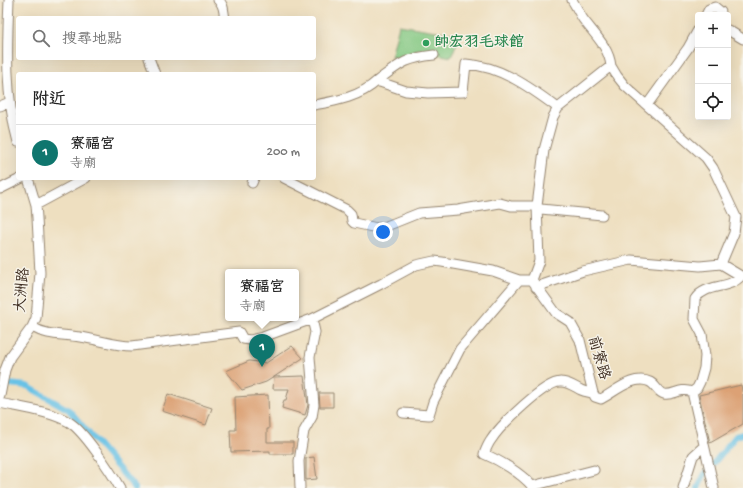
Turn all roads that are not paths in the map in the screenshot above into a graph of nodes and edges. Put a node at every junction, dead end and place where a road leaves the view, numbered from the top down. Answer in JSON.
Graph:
{"nodes":[{"id":1,"x":9,"y":0,"type":"edge"},
{"id":2,"x":218,"y":0,"type":"edge"},
{"id":3,"x":572,"y":0,"type":"edge"},
{"id":4,"x":708,"y":12,"type":"edge"},
{"id":5,"x":721,"y":12,"type":"edge"},
{"id":6,"x":224,"y":16,"type":"edge"},
{"id":7,"x":4,"y":32,"type":"edge"},
{"id":8,"x":731,"y":32,"type":"edge"},
{"id":9,"x":695,"y":35,"type":"edge"},
{"id":10,"x":743,"y":39,"type":"edge"},
{"id":11,"x":434,"y":55,"type":"dead end"},
{"id":12,"x":150,"y":60,"type":"edge"},
{"id":13,"x":611,"y":66,"type":"junction"},
{"id":14,"x":153,"y":72,"type":"edge"},
{"id":15,"x":377,"y":81,"type":"junction"},
{"id":16,"x":10,"y":102,"type":"junction"},
{"id":17,"x":316,"y":105,"type":"edge"},
{"id":18,"x":647,"y":105,"type":"junction"},
{"id":19,"x":0,"y":106,"type":"edge"},
{"id":20,"x":558,"y":108,"type":"junction"},
{"id":21,"x":16,"y":132,"type":"edge"},
{"id":22,"x":18,"y":180,"type":"edge"},
{"id":23,"x":29,"y":180,"type":"edge"},
{"id":24,"x":82,"y":180,"type":"edge"},
{"id":25,"x":288,"y":180,"type":"edge"},
{"id":26,"x":0,"y":189,"type":"edge"},
{"id":27,"x":36,"y":205,"type":"junction"},
{"id":28,"x":537,"y":206,"type":"junction"},
{"id":29,"x":602,"y":215,"type":"dead end"},
{"id":30,"x":721,"y":264,"type":"junction"},
{"id":31,"x":742,"y":277,"type":"edge"},
{"id":32,"x":519,"y":280,"type":"junction"},
{"id":33,"x":534,"y":284,"type":"junction"},
{"id":34,"x":312,"y":318,"type":"junction"},
{"id":35,"x":32,"y":327,"type":"junction"},
{"id":36,"x":692,"y":392,"type":"junction"},
{"id":37,"x":1,"y":393,"type":"edge"},
{"id":38,"x":593,"y":393,"type":"junction"},
{"id":39,"x":0,"y":403,"type":"edge"},
{"id":40,"x":403,"y":413,"type":"dead end"},
{"id":41,"x":705,"y":448,"type":"junction"},
{"id":42,"x":594,"y":470,"type":"dead end"},
{"id":43,"x":120,"y":488,"type":"edge"},
{"id":44,"x":300,"y":488,"type":"edge"},
{"id":45,"x":683,"y":488,"type":"edge"},
{"id":46,"x":714,"y":488,"type":"edge"}],
"edges":[{"from":1,"to":7,"type":"street"},
{"from":2,"to":6,"type":"street"},
{"from":3,"to":13,"type":"street"},
{"from":4,"to":5,"type":"street"},
{"from":7,"to":16,"type":"street"},
{"from":8,"to":10,"type":"street"},
{"from":9,"to":18,"type":"street"},
{"from":11,"to":15,"type":"street"},
{"from":12,"to":14,"type":"street"},
{"from":13,"to":18,"type":"street"},
{"from":13,"to":20,"type":"street"},
{"from":15,"to":17,"type":"street"},
{"from":15,"to":20,"type":"street"},
{"from":16,"to":19,"type":"street"},
{"from":16,"to":21,"type":"street"},
{"from":18,"to":30,"type":"street"},
{"from":20,"to":28,"type":"street"},
{"from":22,"to":26,"type":"street"},
{"from":23,"to":27,"type":"street","name":"大洲路"},
{"from":24,"to":27,"type":"street"},
{"from":25,"to":28,"type":"street"},
{"from":27,"to":35,"type":"street","name":"大洲路"},
{"from":28,"to":29,"type":"street"},
{"from":28,"to":33,"type":"street"},
{"from":30,"to":31,"type":"street"},
{"from":30,"to":33,"type":"street"},
{"from":31,"to":36,"type":"street"},
{"from":32,"to":33,"type":"street"},
{"from":32,"to":34,"type":"street"},
{"from":32,"to":40,"type":"street"},
{"from":33,"to":38,"type":"street","name":"前寮路"},
{"from":34,"to":35,"type":"street"},
{"from":34,"to":44,"type":"street"},
{"from":35,"to":37,"type":"street","name":"大洲路"},
{"from":36,"to":38,"type":"street","name":"前寮路"},
{"from":36,"to":41,"type":"street"},
{"from":38,"to":42,"type":"street"},
{"from":39,"to":43,"type":"street"},
{"from":41,"to":45,"type":"street"},
{"from":41,"to":46,"type":"street"}]}
